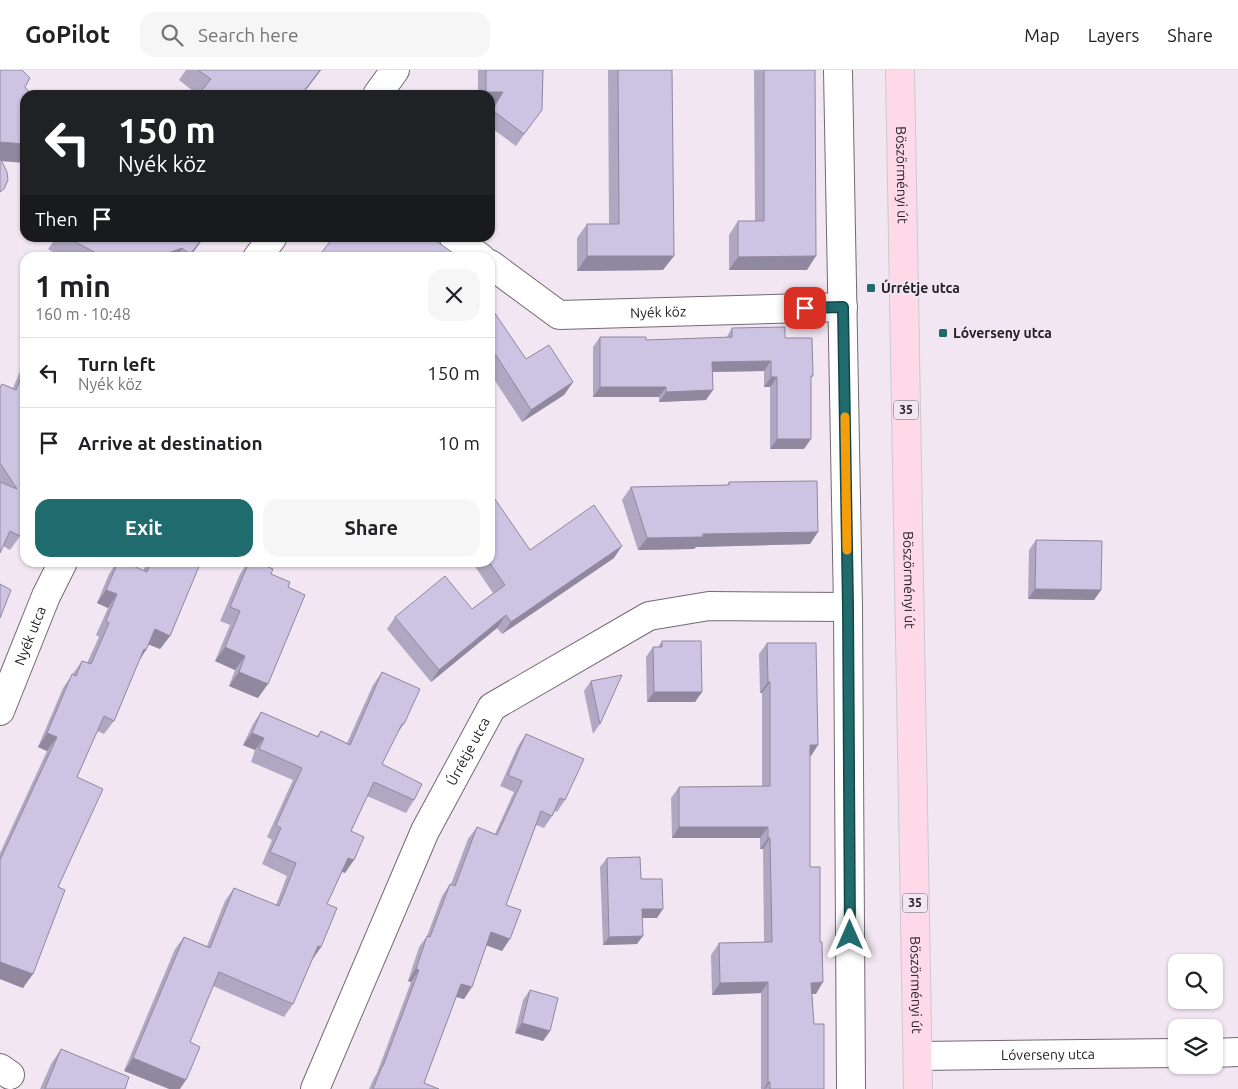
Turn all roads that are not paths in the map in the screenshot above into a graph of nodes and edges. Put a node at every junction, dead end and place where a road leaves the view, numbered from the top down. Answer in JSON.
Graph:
{"nodes":[{"id":1,"x":396,"y":70,"type":"edge"},
{"id":2,"x":838,"y":70,"type":"edge"},
{"id":3,"x":900,"y":70,"type":"edge"},
{"id":4,"x":381,"y":90,"type":"edge"},
{"id":5,"x":459,"y":242,"type":"edge"},
{"id":6,"x":473,"y":252,"type":"edge"},
{"id":7,"x":495,"y":268,"type":"edge"},
{"id":8,"x":843,"y":307,"type":"junction"},
{"id":9,"x":60,"y":567,"type":"edge"},
{"id":10,"x":848,"y":607,"type":"junction"},
{"id":11,"x":0,"y":711,"type":"edge"},
{"id":12,"x":1238,"y":1052,"type":"edge"},
{"id":13,"x":1168,"y":1053,"type":"edge"},
{"id":14,"x":1223,"y":1053,"type":"edge"},
{"id":15,"x":918,"y":1056,"type":"junction"},
{"id":16,"x":315,"y":1089,"type":"edge"},
{"id":17,"x":851,"y":1089,"type":"edge"},
{"id":18,"x":918,"y":1089,"type":"edge"}],
"edges":[{"from":1,"to":4,"type":"street"},
{"from":2,"to":8,"type":"street"},
{"from":3,"to":15,"type":"main road","name":"Böszörményi út","number":"35"},
{"from":5,"to":6,"type":"street"},
{"from":7,"to":8,"type":"street","name":"Nyék köz"},
{"from":8,"to":10,"type":"street"},
{"from":9,"to":11,"type":"street","name":"Nyék utca"},
{"from":10,"to":16,"type":"street","name":"Úrrétje utca"},
{"from":10,"to":17,"type":"street"},
{"from":12,"to":14,"type":"street"},
{"from":13,"to":15,"type":"street","name":"Lóverseny utca"},
{"from":15,"to":18,"type":"main road","name":"Böszörményi út","number":"35"}]}
